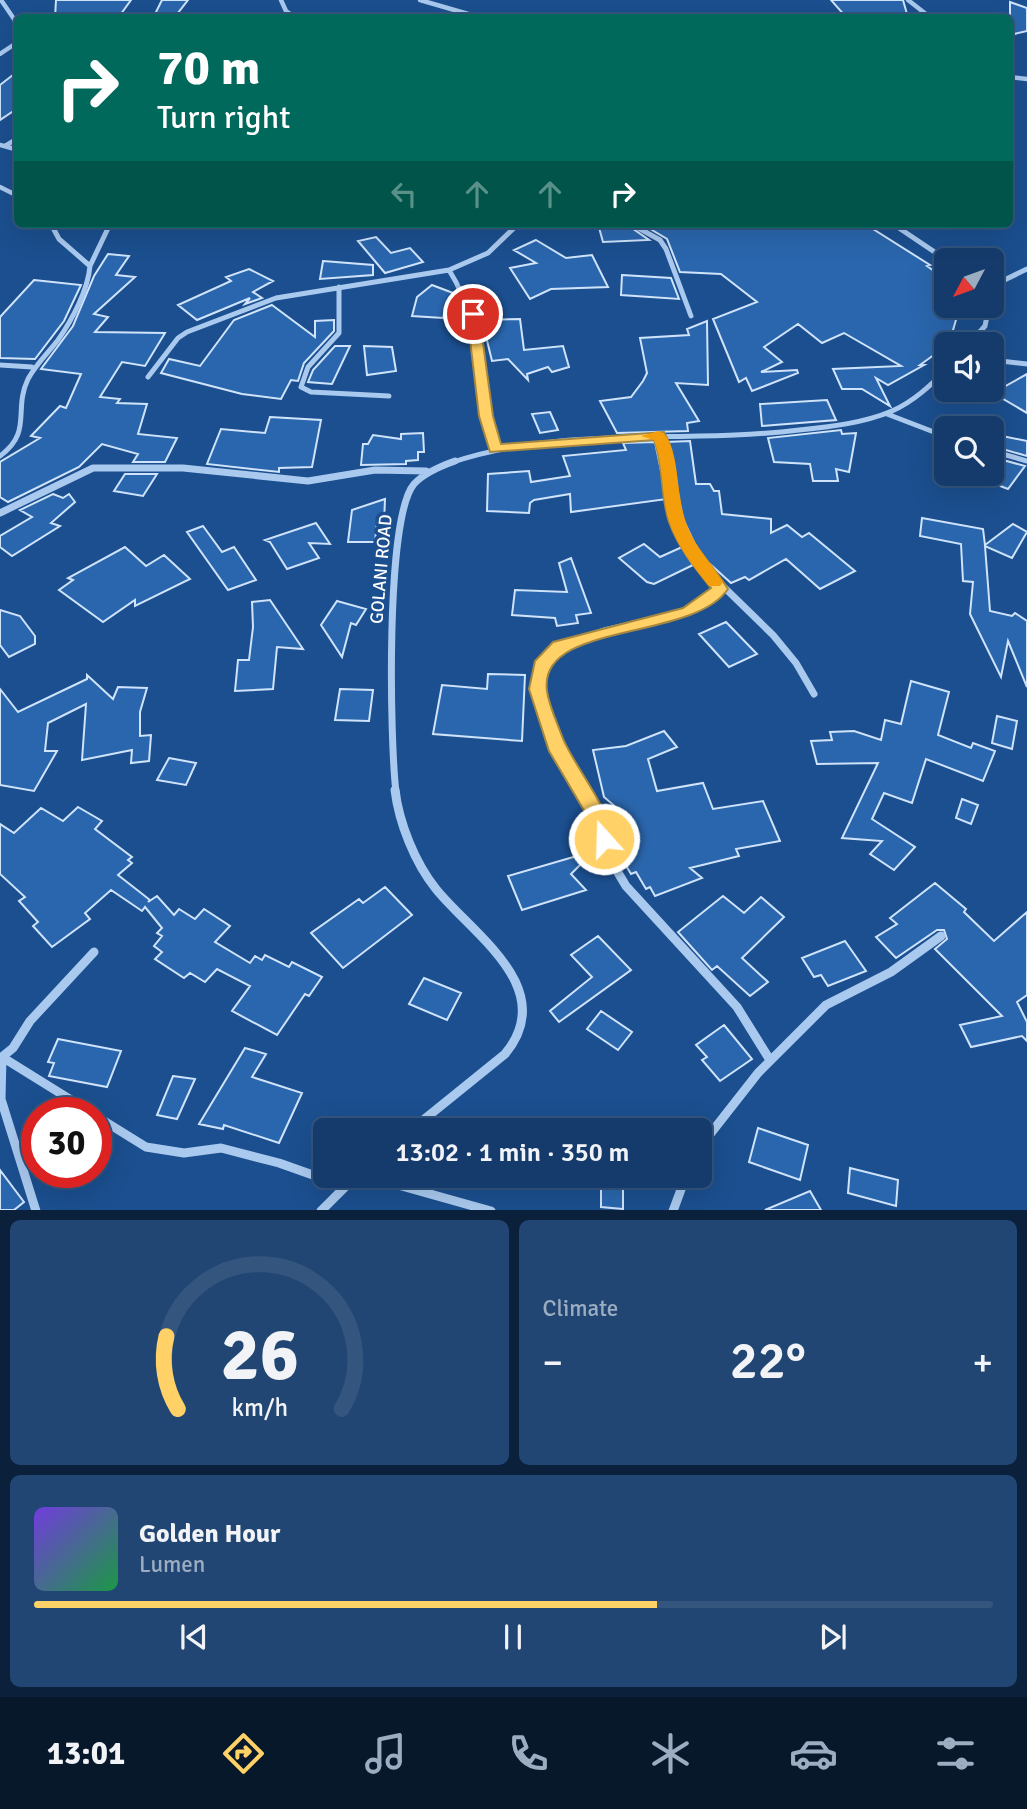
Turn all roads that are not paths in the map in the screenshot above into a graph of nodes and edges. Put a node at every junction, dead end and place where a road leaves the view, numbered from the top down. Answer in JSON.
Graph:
{"nodes":[{"id":1,"x":1,"y":0,"type":"edge"},
{"id":2,"x":420,"y":0,"type":"edge"},
{"id":3,"x":908,"y":0,"type":"edge"},
{"id":4,"x":468,"y":14,"type":"edge"},
{"id":5,"x":927,"y":14,"type":"edge"},
{"id":6,"x":14,"y":19,"type":"edge"},
{"id":7,"x":53,"y":228,"type":"edge"},
{"id":8,"x":108,"y":228,"type":"edge"},
{"id":9,"x":514,"y":228,"type":"edge"},
{"id":10,"x":638,"y":228,"type":"edge"},
{"id":11,"x":899,"y":228,"type":"edge"},
{"id":12,"x":934,"y":252,"type":"edge"},
{"id":13,"x":90,"y":266,"type":"junction"},
{"id":14,"x":1027,"y":269,"type":"edge"},
{"id":15,"x":449,"y":270,"type":"junction"},
{"id":16,"x":1004,"y":280,"type":"edge"},
{"id":17,"x":339,"y":287,"type":"junction"},
{"id":18,"x":691,"y":316,"type":"dead end"},
{"id":19,"x":1004,"y":361,"type":"edge"},
{"id":20,"x":1027,"y":364,"type":"edge"},
{"id":21,"x":0,"y":365,"type":"edge"},
{"id":22,"x":32,"y":368,"type":"junction"},
{"id":23,"x":148,"y":377,"type":"dead end"},
{"id":24,"x":934,"y":382,"type":"edge"},
{"id":25,"x":389,"y":396,"type":"dead end"},
{"id":26,"x":887,"y":414,"type":"junction"},
{"id":27,"x":934,"y":432,"type":"edge"},
{"id":28,"x":659,"y":435,"type":"junction"},
{"id":29,"x":495,"y":449,"type":"junction"},
{"id":30,"x":1004,"y":454,"type":"edge"},
{"id":31,"x":0,"y":456,"type":"edge"},
{"id":32,"x":1027,"y":461,"type":"edge"},
{"id":33,"x":426,"y":471,"type":"junction"},
{"id":34,"x":0,"y":513,"type":"edge"},
{"id":35,"x":720,"y":589,"type":"junction"},
{"id":36,"x":814,"y":694,"type":"dead end"},
{"id":37,"x":941,"y":936,"type":"dead end"},
{"id":38,"x":94,"y":952,"type":"dead end"},
{"id":39,"x":1,"y":1052,"type":"edge"},
{"id":40,"x":770,"y":1060,"type":"junction"},
{"id":41,"x":68,"y":1097,"type":"edge"},
{"id":42,"x":426,"y":1118,"type":"edge"},
{"id":43,"x":112,"y":1125,"type":"edge"},
{"id":44,"x":712,"y":1132,"type":"edge"},
{"id":45,"x":313,"y":1175,"type":"edge"},
{"id":46,"x":342,"y":1188,"type":"edge"},
{"id":47,"x":410,"y":1188,"type":"edge"},
{"id":48,"x":681,"y":1188,"type":"edge"},
{"id":49,"x":36,"y":1210,"type":"edge"},
{"id":50,"x":321,"y":1210,"type":"edge"},
{"id":51,"x":491,"y":1210,"type":"edge"},
{"id":52,"x":673,"y":1210,"type":"edge"}],
"edges":[{"from":1,"to":6,"type":"street"},
{"from":2,"to":4,"type":"street"},
{"from":3,"to":5,"type":"street"},
{"from":7,"to":13,"type":"street"},
{"from":8,"to":13,"type":"street"},
{"from":9,"to":15,"type":"street"},
{"from":10,"to":18,"type":"street"},
{"from":11,"to":12,"type":"street"},
{"from":13,"to":22,"type":"street"},
{"from":14,"to":16,"type":"street"},
{"from":15,"to":17,"type":"street"},
{"from":15,"to":29,"type":"street"},
{"from":17,"to":23,"type":"street"},
{"from":17,"to":25,"type":"street"},
{"from":19,"to":20,"type":"street"},
{"from":21,"to":22,"type":"street"},
{"from":22,"to":31,"type":"street"},
{"from":24,"to":26,"type":"street"},
{"from":26,"to":27,"type":"street"},
{"from":26,"to":28,"type":"street"},
{"from":28,"to":29,"type":"street"},
{"from":28,"to":35,"type":"street"},
{"from":29,"to":33,"type":"street"},
{"from":30,"to":32,"type":"street"},
{"from":33,"to":34,"type":"street"},
{"from":33,"to":42,"type":"street","name":"GOLANI ROAD"},
{"from":35,"to":36,"type":"street"},
{"from":35,"to":40,"type":"street"},
{"from":37,"to":40,"type":"street"},
{"from":38,"to":39,"type":"street"},
{"from":39,"to":41,"type":"street"},
{"from":39,"to":49,"type":"street"},
{"from":40,"to":44,"type":"street"},
{"from":43,"to":45,"type":"street"},
{"from":46,"to":50,"type":"street"},
{"from":47,"to":51,"type":"street"},
{"from":48,"to":52,"type":"street"}]}
